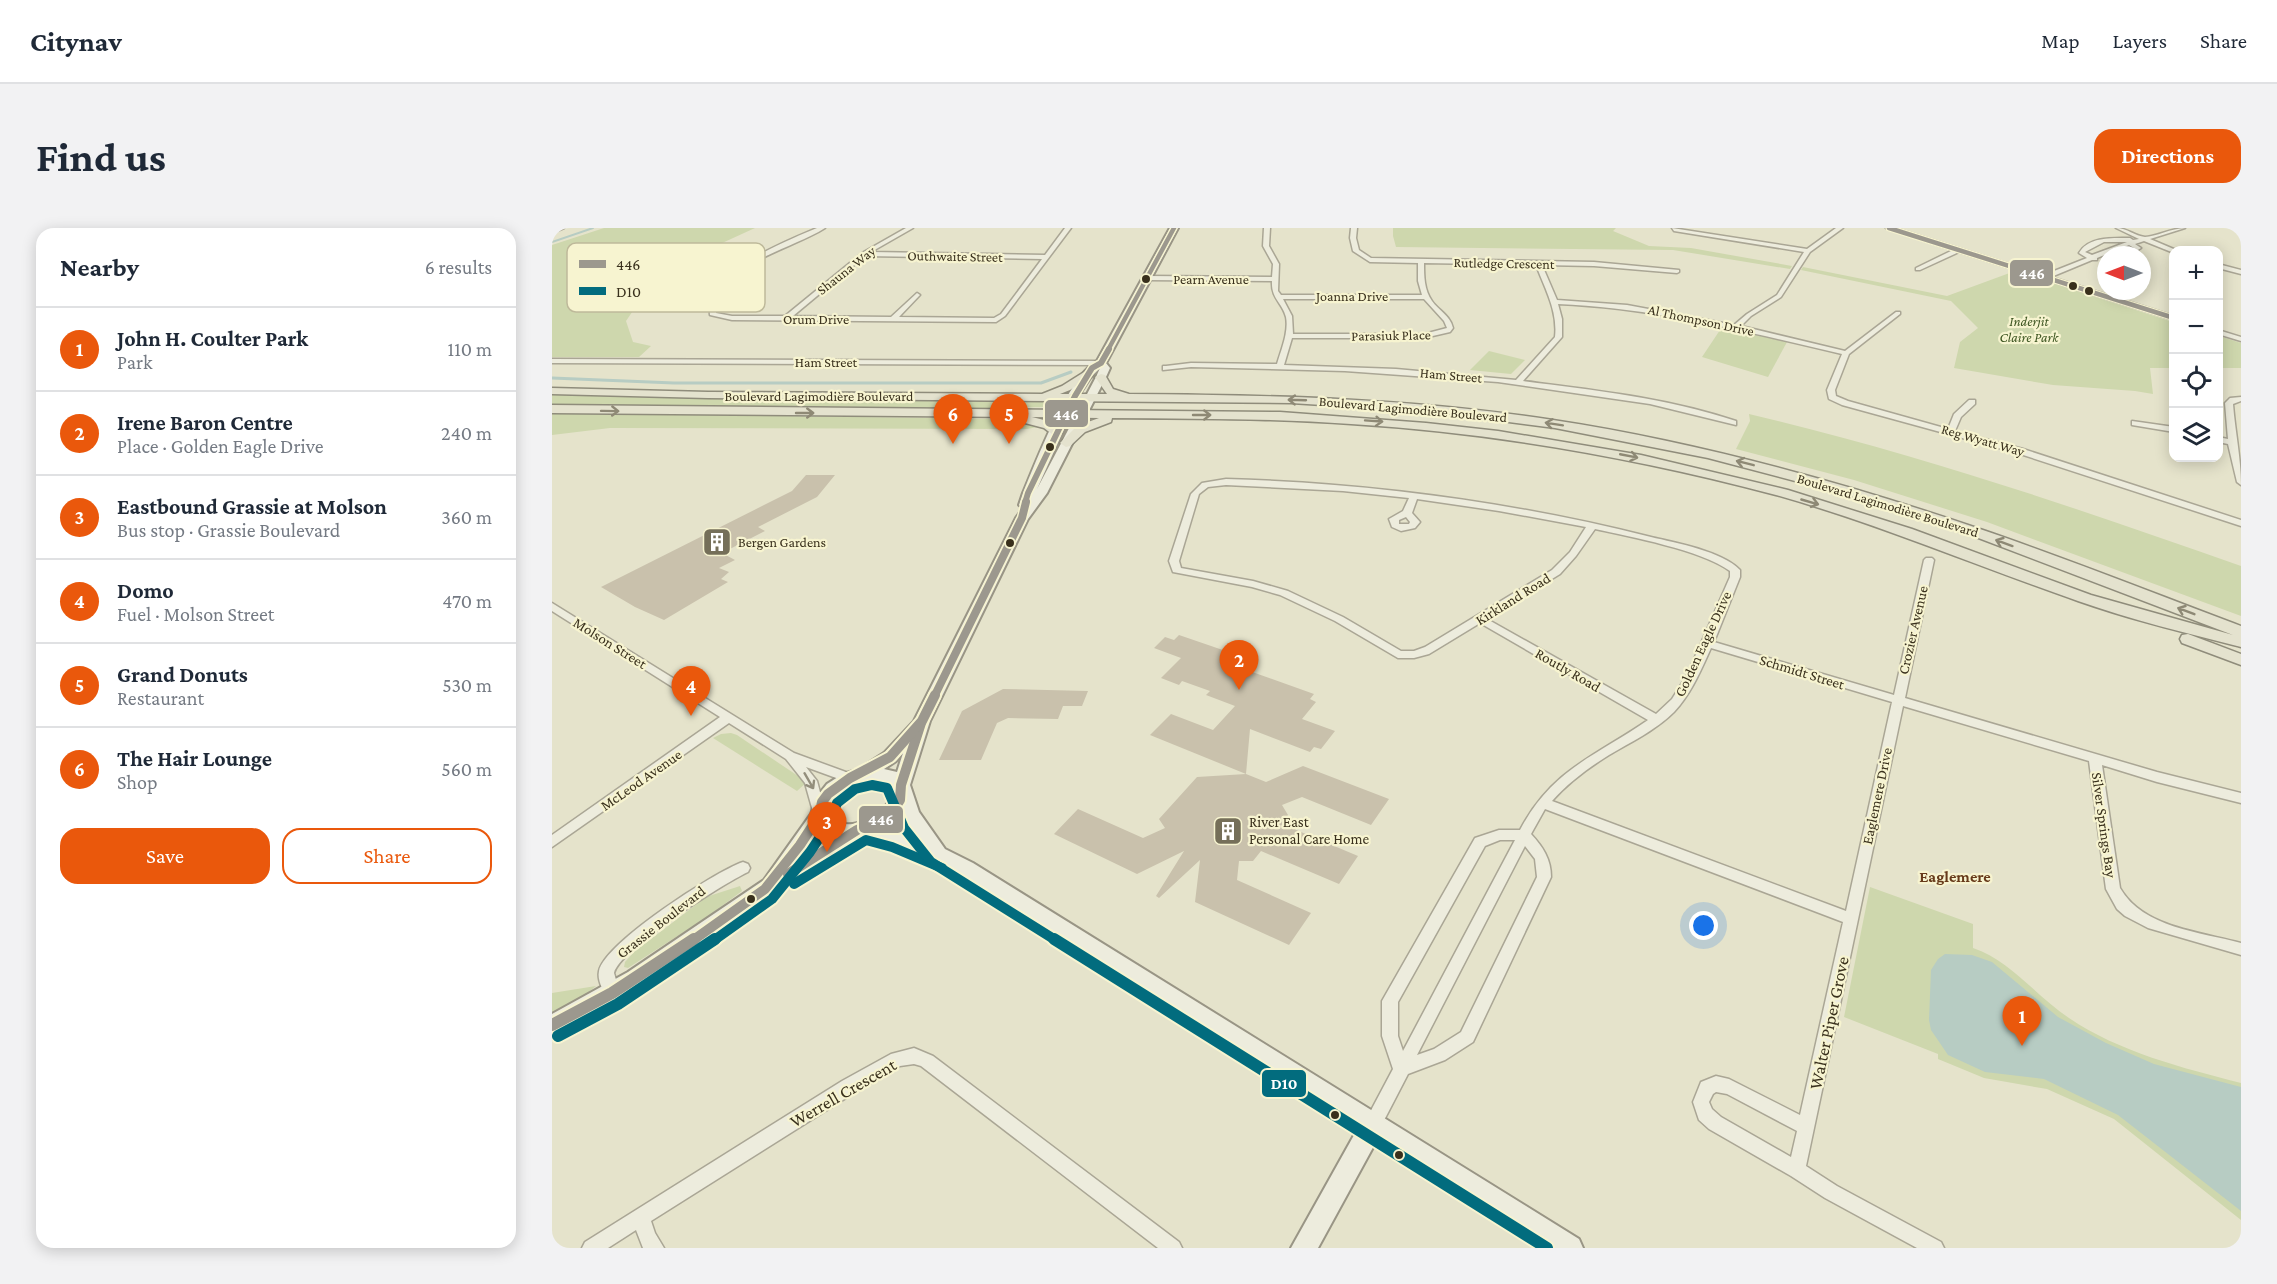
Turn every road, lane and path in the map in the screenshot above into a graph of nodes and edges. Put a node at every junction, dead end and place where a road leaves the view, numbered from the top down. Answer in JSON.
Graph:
{"nodes":[{"id":1,"x":561,"y":228,"type":"edge"},
{"id":2,"x":822,"y":228,"type":"edge"},
{"id":3,"x":910,"y":228,"type":"edge"},
{"id":4,"x":1068,"y":228,"type":"edge"},
{"id":5,"x":1174,"y":228,"type":"edge"},
{"id":6,"x":1267,"y":228,"type":"edge"},
{"id":7,"x":1354,"y":228,"type":"edge"},
{"id":8,"x":1840,"y":228,"type":"edge"},
{"id":9,"x":1888,"y":228,"type":"edge"},
{"id":10,"x":2119,"y":228,"type":"edge"},
{"id":11,"x":2182,"y":228,"type":"edge"},
{"id":12,"x":1674,"y":229,"type":"edge"},
{"id":13,"x":552,"y":231,"type":"edge"},
{"id":14,"x":2144,"y":238,"type":"junction"},
{"id":15,"x":2132,"y":242,"type":"junction"},
{"id":16,"x":2136,"y":246,"type":"edge"},
{"id":17,"x":2169,"y":249,"type":"edge"},
{"id":18,"x":1958,"y":250,"type":"junction"},
{"id":19,"x":1808,"y":251,"type":"junction"},
{"id":20,"x":864,"y":254,"type":"junction"},
{"id":21,"x":765,"y":255,"type":"edge"},
{"id":22,"x":1046,"y":257,"type":"junction"},
{"id":23,"x":2091,"y":258,"type":"junction"},
{"id":24,"x":2097,"y":259,"type":"edge"},
{"id":25,"x":1420,"y":262,"type":"junction"},
{"id":26,"x":1539,"y":264,"type":"junction"},
{"id":27,"x":2223,"y":267,"type":"edge"},
{"id":28,"x":1918,"y":269,"type":"dead end"},
{"id":29,"x":1677,"y":271,"type":"dead end"},
{"id":30,"x":2241,"y":272,"type":"edge"},
{"id":31,"x":2045,"y":277,"type":"junction"},
{"id":32,"x":1147,"y":278,"type":"junction"},
{"id":33,"x":1274,"y":279,"type":"junction"},
{"id":34,"x":916,"y":295,"type":"dead end"},
{"id":35,"x":1280,"y":297,"type":"junction"},
{"id":36,"x":1425,"y":297,"type":"junction"},
{"id":37,"x":1553,"y":303,"type":"junction"},
{"id":38,"x":712,"y":312,"type":"edge"},
{"id":39,"x":1898,"y":313,"type":"dead end"},
{"id":40,"x":2169,"y":316,"type":"edge"},
{"id":41,"x":786,"y":319,"type":"junction"},
{"id":42,"x":892,"y":320,"type":"junction"},
{"id":43,"x":1735,"y":328,"type":"junction"},
{"id":44,"x":2223,"y":334,"type":"edge"},
{"id":45,"x":1289,"y":336,"type":"junction"},
{"id":46,"x":2241,"y":339,"type":"edge"},
{"id":47,"x":1846,"y":352,"type":"junction"},
{"id":48,"x":552,"y":361,"type":"edge"},
{"id":49,"x":1101,"y":363,"type":"junction"},
{"id":50,"x":1280,"y":366,"type":"junction"},
{"id":51,"x":1166,"y":368,"type":"dead end"},
{"id":52,"x":1095,"y":375,"type":"junction"},
{"id":53,"x":1518,"y":382,"type":"junction"},
{"id":54,"x":552,"y":391,"type":"edge"},
{"id":55,"x":1022,"y":397,"type":"junction"},
{"id":56,"x":1074,"y":398,"type":"junction"},
{"id":57,"x":1090,"y":398,"type":"junction"},
{"id":58,"x":1156,"y":398,"type":"junction"},
{"id":59,"x":2241,"y":399,"type":"edge"},
{"id":60,"x":1972,"y":402,"type":"dead end"},
{"id":61,"x":552,"y":409,"type":"edge"},
{"id":62,"x":986,"y":414,"type":"junction"},
{"id":63,"x":1066,"y":415,"type":"junction"},
{"id":64,"x":1081,"y":415,"type":"junction"},
{"id":65,"x":1144,"y":415,"type":"junction"},
{"id":66,"x":1733,"y":423,"type":"dead end"},
{"id":67,"x":2135,"y":423,"type":"dead end"},
{"id":68,"x":2169,"y":429,"type":"edge"},
{"id":69,"x":1952,"y":431,"type":"junction"},
{"id":70,"x":1056,"y":433,"type":"junction"},
{"id":71,"x":2223,"y":440,"type":"edge"},
{"id":72,"x":2232,"y":442,"type":"junction"},
{"id":73,"x":1066,"y":443,"type":"junction"},
{"id":74,"x":2241,"y":482,"type":"edge"},
{"id":75,"x":1414,"y":495,"type":"junction"},
{"id":76,"x":1407,"y":513,"type":"dead end"},
{"id":77,"x":1022,"y":518,"type":"junction"},
{"id":78,"x":2241,"y":523,"type":"edge"},
{"id":79,"x":1592,"y":526,"type":"junction"},
{"id":80,"x":1929,"y":560,"type":"dead end"},
{"id":81,"x":2066,"y":591,"type":"junction"},
{"id":82,"x":552,"y":606,"type":"edge"},
{"id":83,"x":1480,"y":619,"type":"junction"},
{"id":84,"x":2241,"y":632,"type":"edge"},
{"id":85,"x":2241,"y":642,"type":"edge"},
{"id":86,"x":1706,"y":643,"type":"junction"},
{"id":87,"x":1419,"y":654,"type":"joint"},
{"id":88,"x":2241,"y":660,"type":"edge"},
{"id":89,"x":1897,"y":700,"type":"junction"},
{"id":90,"x":729,"y":717,"type":"junction"},
{"id":91,"x":922,"y":720,"type":"junction"},
{"id":92,"x":1657,"y":720,"type":"junction"},
{"id":93,"x":790,"y":756,"type":"junction"},
{"id":94,"x":2095,"y":758,"type":"junction"},
{"id":95,"x":855,"y":776,"type":"junction"},
{"id":96,"x":901,"y":788,"type":"junction"},
{"id":97,"x":2241,"y":798,"type":"edge"},
{"id":98,"x":1543,"y":803,"type":"junction"},
{"id":99,"x":819,"y":813,"type":"junction"},
{"id":100,"x":862,"y":829,"type":"junction"},
{"id":101,"x":1523,"y":835,"type":"junction"},
{"id":102,"x":552,"y":842,"type":"edge"},
{"id":103,"x":938,"y":852,"type":"junction"},
{"id":104,"x":743,"y":868,"type":"dead end"},
{"id":105,"x":765,"y":889,"type":"junction"},
{"id":106,"x":1851,"y":919,"type":"junction"},
{"id":107,"x":2241,"y":949,"type":"edge"},
{"id":108,"x":612,"y":993,"type":"junction"},
{"id":109,"x":552,"y":1025,"type":"edge"},
{"id":110,"x":1401,"y":1069,"type":"junction"},
{"id":111,"x":1373,"y":1124,"type":"junction"},
{"id":112,"x":1806,"y":1127,"type":"junction"},
{"id":113,"x":1797,"y":1170,"type":"junction"},
{"id":114,"x":641,"y":1218,"type":"junction"},
{"id":115,"x":591,"y":1248,"type":"edge"},
{"id":116,"x":655,"y":1248,"type":"edge"},
{"id":117,"x":1173,"y":1248,"type":"edge"},
{"id":118,"x":1304,"y":1248,"type":"edge"},
{"id":119,"x":1570,"y":1248,"type":"edge"},
{"id":120,"x":1935,"y":1248,"type":"edge"}],
"edges":[{"from":1,"to":13,"type":"street"},
{"from":2,"to":21,"type":"street","name":"Orum Drive"},
{"from":3,"to":20,"type":"street","name":"Shauna Way"},
{"from":4,"to":22,"type":"street"},
{"from":5,"to":32,"type":"street"},
{"from":6,"to":33,"type":"street"},
{"from":7,"to":25,"type":"street","name":"Rutledge Crescent"},
{"from":8,"to":19,"type":"street"},
{"from":9,"to":18,"type":"street"},
{"from":10,"to":14,"type":"street"},
{"from":11,"to":14,"type":"street"},
{"from":12,"to":19,"type":"street"},
{"from":14,"to":15,"type":"street"},
{"from":14,"to":17,"type":"street"},
{"from":15,"to":16,"type":"street"},
{"from":15,"to":23,"type":"street"},
{"from":15,"to":23,"type":"street"},
{"from":18,"to":28,"type":"street"},
{"from":18,"to":31,"type":"street"},
{"from":19,"to":43,"type":"street"},
{"from":20,"to":22,"type":"street","name":"Outhwaite Street"},
{"from":20,"to":41,"type":"street","name":"Shauna Way"},
{"from":22,"to":42,"type":"street","name":"Orum Drive"},
{"from":23,"to":24,"type":"street"},
{"from":23,"to":31,"type":"street"},
{"from":25,"to":26,"type":"street","name":"Rutledge Crescent"},
{"from":25,"to":36,"type":"street"},
{"from":26,"to":29,"type":"street","name":"Rutledge Crescent"},
{"from":26,"to":37,"type":"street"},
{"from":27,"to":30,"type":"street"},
{"from":31,"to":40,"type":"street"},
{"from":32,"to":33,"type":"street","name":"Pearn Avenue"},
{"from":32,"to":49,"type":"street"},
{"from":33,"to":35,"type":"street"},
{"from":34,"to":42,"type":"street"},
{"from":35,"to":36,"type":"street","name":"Joanna Drive"},
{"from":35,"to":45,"type":"street"},
{"from":36,"to":45,"type":"street","name":"Parasiuk Place"},
{"from":37,"to":43,"type":"street","name":"Al Thompson Drive"},
{"from":37,"to":53,"type":"street"},
{"from":38,"to":41,"type":"street","name":"Orum Drive"},
{"from":39,"to":47,"type":"street"},
{"from":41,"to":42,"type":"street","name":"Orum Drive"},
{"from":43,"to":47,"type":"street","name":"Al Thompson Drive"},
{"from":44,"to":46,"type":"street"},
{"from":45,"to":50,"type":"street"},
{"from":47,"to":69,"type":"street","name":"Reg Wyatt Way"},
{"from":48,"to":49,"type":"street","name":"Ham Street"},
{"from":49,"to":52,"type":"street"},
{"from":50,"to":51,"type":"street","name":"Ham Street"},
{"from":50,"to":53,"type":"street","name":"Ham Street"},
{"from":52,"to":55,"type":"main road"},
{"from":52,"to":56,"type":"street"},
{"from":52,"to":57,"type":"street"},
{"from":52,"to":58,"type":"main road"},
{"from":53,"to":66,"type":"street","name":"Ham Street"},
{"from":54,"to":55,"type":"main road","name":"Boulevard Lagimodière Boulevard"},
{"from":55,"to":56,"type":"main road","name":"Boulevard Lagimodière Boulevard"},
{"from":56,"to":57,"type":"main road","name":"Boulevard Lagimodière Boulevard"},
{"from":56,"to":63,"type":"street"},
{"from":57,"to":58,"type":"main road","name":"Boulevard Lagimodière Boulevard"},
{"from":57,"to":64,"type":"street"},
{"from":84,"to":58,"type":"main road","name":"Boulevard Lagimodière Boulevard","one_way":true},
{"from":59,"to":72,"type":"street"},
{"from":60,"to":69,"type":"street"},
{"from":61,"to":62,"type":"main road","name":"Boulevard Lagimodière Boulevard","one_way":true},
{"from":62,"to":63,"type":"main road","name":"Boulevard Lagimodière Boulevard"},
{"from":62,"to":70,"type":"main road"},
{"from":63,"to":64,"type":"main road","name":"Boulevard Lagimodière Boulevard"},
{"from":63,"to":70,"type":"street"},
{"from":64,"to":65,"type":"main road","name":"Boulevard Lagimodière Boulevard"},
{"from":64,"to":73,"type":"street"},
{"from":65,"to":73,"type":"main road"},
{"from":65,"to":81,"type":"main road","name":"Boulevard Lagimodière Boulevard","one_way":true},
{"from":67,"to":68,"type":"street"},
{"from":69,"to":78,"type":"street","name":"Reg Wyatt Way"},
{"from":70,"to":77,"type":"street"},
{"from":71,"to":72,"type":"street"},
{"from":72,"to":74,"type":"street"},
{"from":73,"to":77,"type":"street"},
{"from":75,"to":76,"type":"street"},
{"from":75,"to":79,"type":"street","name":"Golden Eagle Drive"},
{"from":75,"to":87,"type":"street","name":"Golden Eagle Drive"},
{"from":77,"to":91,"type":"street"},
{"from":79,"to":83,"type":"street","name":"Kirkland Road"},
{"from":79,"to":86,"type":"street","name":"Golden Eagle Drive"},
{"from":80,"to":89,"type":"street","name":"Crozier Avenue"},
{"from":81,"to":85,"type":"main road","name":"Boulevard Lagimodière Boulevard"},
{"from":81,"to":88,"type":"main road"},
{"from":82,"to":90,"type":"street","name":"Molson Street"},
{"from":83,"to":87,"type":"street","name":"Kirkland Road"},
{"from":83,"to":92,"type":"street","name":"Routly Road"},
{"from":86,"to":89,"type":"street","name":"Schmidt Street"},
{"from":86,"to":92,"type":"street","name":"Golden Eagle Drive"},
{"from":89,"to":94,"type":"street"},
{"from":89,"to":106,"type":"street","name":"Eaglemere Drive"},
{"from":90,"to":93,"type":"street","name":"Molson Street"},
{"from":90,"to":102,"type":"street","name":"McLeod Avenue"},
{"from":91,"to":95,"type":"street"},
{"from":91,"to":96,"type":"street"},
{"from":92,"to":98,"type":"street","name":"Golden Eagle Drive"},
{"from":93,"to":95,"type":"street","name":"Molson Street"},
{"from":93,"to":99,"type":"street","name":"Molson Street","one_way":true},
{"from":94,"to":97,"type":"street"},
{"from":94,"to":107,"type":"street","name":"Silver Springs Bay"},
{"from":95,"to":96,"type":"street"},
{"from":95,"to":99,"type":"street"},
{"from":96,"to":100,"type":"street"},
{"from":96,"to":103,"type":"street"},
{"from":98,"to":101,"type":"street","name":"Golden Eagle Drive"},
{"from":98,"to":106,"type":"street"},
{"from":99,"to":100,"type":"street"},
{"from":99,"to":105,"type":"street","name":"Grassie Boulevard"},
{"from":100,"to":103,"type":"street"},
{"from":100,"to":105,"type":"street","name":"Grassie Boulevard"},
{"from":101,"to":110,"type":"street","name":"Golden Eagle Drive"},
{"from":101,"to":110,"type":"street"},
{"from":101,"to":110,"type":"street"},
{"from":103,"to":111,"type":"street"},
{"from":104,"to":108,"type":"street","name":"Grassie Boulevard"},
{"from":105,"to":108,"type":"street","name":"Grassie Boulevard"},
{"from":106,"to":112,"type":"street","name":"Walter Piper Grove"},
{"from":108,"to":109,"type":"street","name":"Grassie Boulevard"},
{"from":110,"to":111,"type":"street","name":"Golden Eagle Drive"},
{"from":111,"to":118,"type":"street"},
{"from":111,"to":119,"type":"street"},
{"from":112,"to":113,"type":"street","name":"Walter Piper Grove"},
{"from":112,"to":113,"type":"street"},
{"from":113,"to":120,"type":"street"},
{"from":114,"to":115,"type":"street","name":"Werrell Crescent"},
{"from":114,"to":116,"type":"street"},
{"from":114,"to":117,"type":"street","name":"Werrell Crescent"}]}
